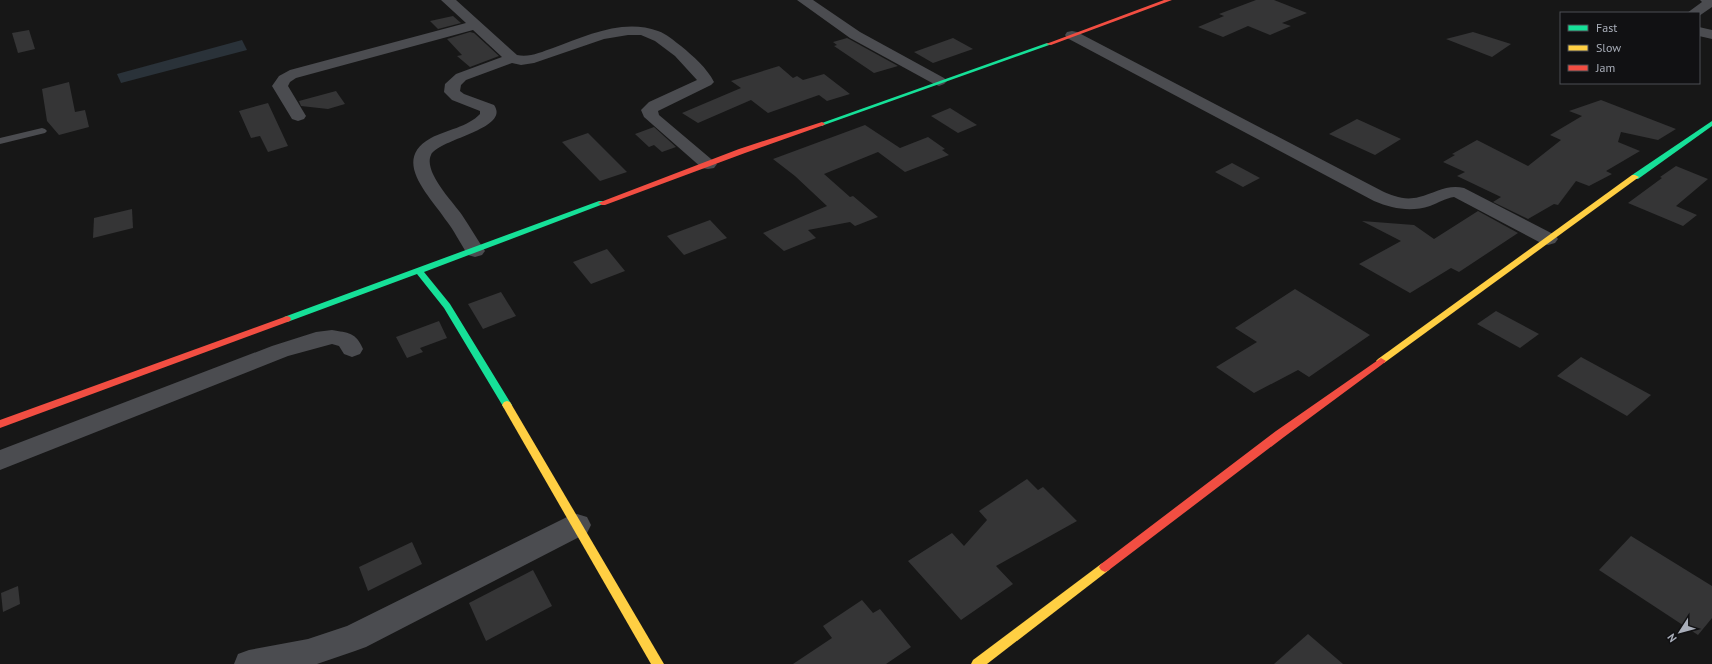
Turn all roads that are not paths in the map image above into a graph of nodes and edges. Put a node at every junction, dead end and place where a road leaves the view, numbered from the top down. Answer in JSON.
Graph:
{"nodes":[{"id":1,"x":448,"y":0,"type":"edge"},
{"id":2,"x":804,"y":0,"type":"edge"},
{"id":3,"x":1169,"y":0,"type":"edge"},
{"id":4,"x":1707,"y":0,"type":"edge"},
{"id":5,"x":1696,"y":12,"type":"edge"},
{"id":6,"x":476,"y":25,"type":"junction"},
{"id":7,"x":1700,"y":31,"type":"edge"},
{"id":8,"x":1072,"y":35,"type":"junction"},
{"id":9,"x":1712,"y":35,"type":"edge"},
{"id":10,"x":512,"y":58,"type":"junction"},
{"id":11,"x":939,"y":81,"type":"junction"},
{"id":12,"x":298,"y":116,"type":"dead end"},
{"id":13,"x":1712,"y":123,"type":"edge"},
{"id":14,"x":42,"y":131,"type":"dead end"},
{"id":15,"x":0,"y":141,"type":"edge"},
{"id":16,"x":708,"y":164,"type":"junction"},
{"id":17,"x":1548,"y":239,"type":"junction"},
{"id":18,"x":475,"y":251,"type":"junction"},
{"id":19,"x":418,"y":271,"type":"junction"},
{"id":20,"x":352,"y":349,"type":"dead end"},
{"id":21,"x":0,"y":424,"type":"edge"},
{"id":22,"x":0,"y":460,"type":"edge"},
{"id":23,"x":576,"y":524,"type":"junction"},
{"id":24,"x":249,"y":664,"type":"edge"},
{"id":25,"x":658,"y":664,"type":"edge"},
{"id":26,"x":977,"y":664,"type":"edge"}],
"edges":[{"from":1,"to":6,"type":"street"},
{"from":2,"to":11,"type":"street"},
{"from":3,"to":8,"type":"street"},
{"from":4,"to":5,"type":"street"},
{"from":6,"to":10,"type":"street"},
{"from":6,"to":12,"type":"street"},
{"from":7,"to":9,"type":"street"},
{"from":8,"to":11,"type":"street"},
{"from":8,"to":17,"type":"street"},
{"from":10,"to":16,"type":"street"},
{"from":10,"to":18,"type":"street"},
{"from":11,"to":16,"type":"street"},
{"from":13,"to":17,"type":"street"},
{"from":14,"to":15,"type":"lane"},
{"from":16,"to":18,"type":"street"},
{"from":17,"to":26,"type":"street"},
{"from":18,"to":19,"type":"street"},
{"from":19,"to":21,"type":"street"},
{"from":19,"to":23,"type":"street"},
{"from":20,"to":22,"type":"street"},
{"from":23,"to":24,"type":"street"},
{"from":23,"to":25,"type":"street"}]}
